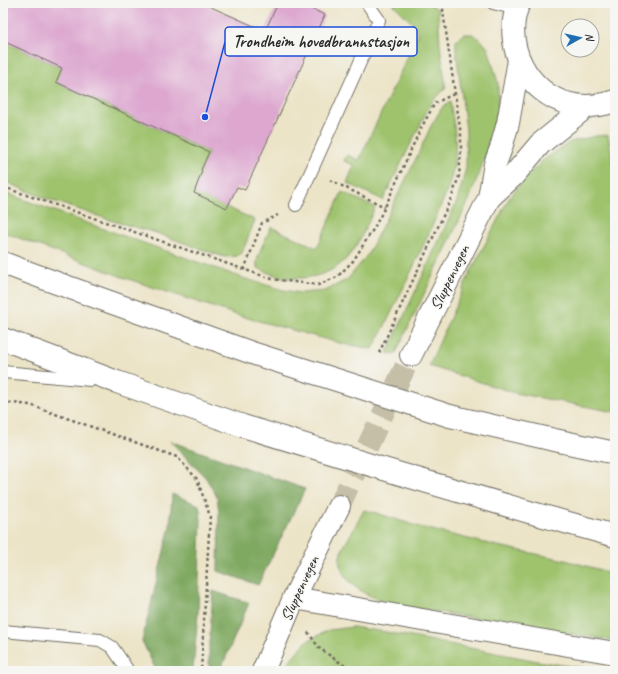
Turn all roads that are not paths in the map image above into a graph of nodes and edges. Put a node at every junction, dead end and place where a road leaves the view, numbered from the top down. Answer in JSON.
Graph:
{"nodes":[{"id":1,"x":368,"y":3,"type":"edge"},
{"id":2,"x":493,"y":3,"type":"edge"},
{"id":3,"x":518,"y":6,"type":"edge"},
{"id":4,"x":519,"y":60,"type":"junction"},
{"id":5,"x":615,"y":101,"type":"edge"},
{"id":6,"x":586,"y":107,"type":"junction"},
{"id":7,"x":489,"y":198,"type":"junction"},
{"id":8,"x":296,"y":205,"type":"road end"},
{"id":9,"x":3,"y":263,"type":"edge"},
{"id":10,"x":3,"y":339,"type":"edge"},
{"id":11,"x":411,"y":355,"type":"tunnel mouth"},
{"id":12,"x":3,"y":372,"type":"edge"},
{"id":13,"x":117,"y":382,"type":"junction"},
{"id":14,"x":615,"y":453,"type":"edge"},
{"id":15,"x":338,"y":506,"type":"tunnel mouth"},
{"id":16,"x":615,"y":536,"type":"edge"},
{"id":17,"x":294,"y":598,"type":"junction"},
{"id":18,"x":3,"y":631,"type":"edge"},
{"id":19,"x":615,"y":653,"type":"edge"},
{"id":20,"x":128,"y":671,"type":"edge"},
{"id":21,"x":263,"y":671,"type":"edge"}],
"edges":[{"from":1,"to":8,"type":"lane"},
{"from":2,"to":3,"type":"lane"},
{"from":3,"to":4,"type":"main road"},
{"from":4,"to":6,"type":"main road"},
{"from":4,"to":7,"type":"main road","name":"Sluppenvegen"},
{"from":5,"to":6,"type":"main road"},
{"from":6,"to":7,"type":"main road","name":"Sluppenvegen"},
{"from":7,"to":11,"type":"main road","name":"Sluppenvegen"},
{"from":9,"to":14,"type":"main road"},
{"from":10,"to":13,"type":"main road"},
{"from":12,"to":13,"type":"lane"},
{"from":13,"to":16,"type":"main road"},
{"from":15,"to":17,"type":"main road","name":"Sluppenvegen"},
{"from":17,"to":19,"type":"main road"},
{"from":17,"to":21,"type":"main road","name":"Sluppenvegen"},
{"from":18,"to":20,"type":"lane"}]}
